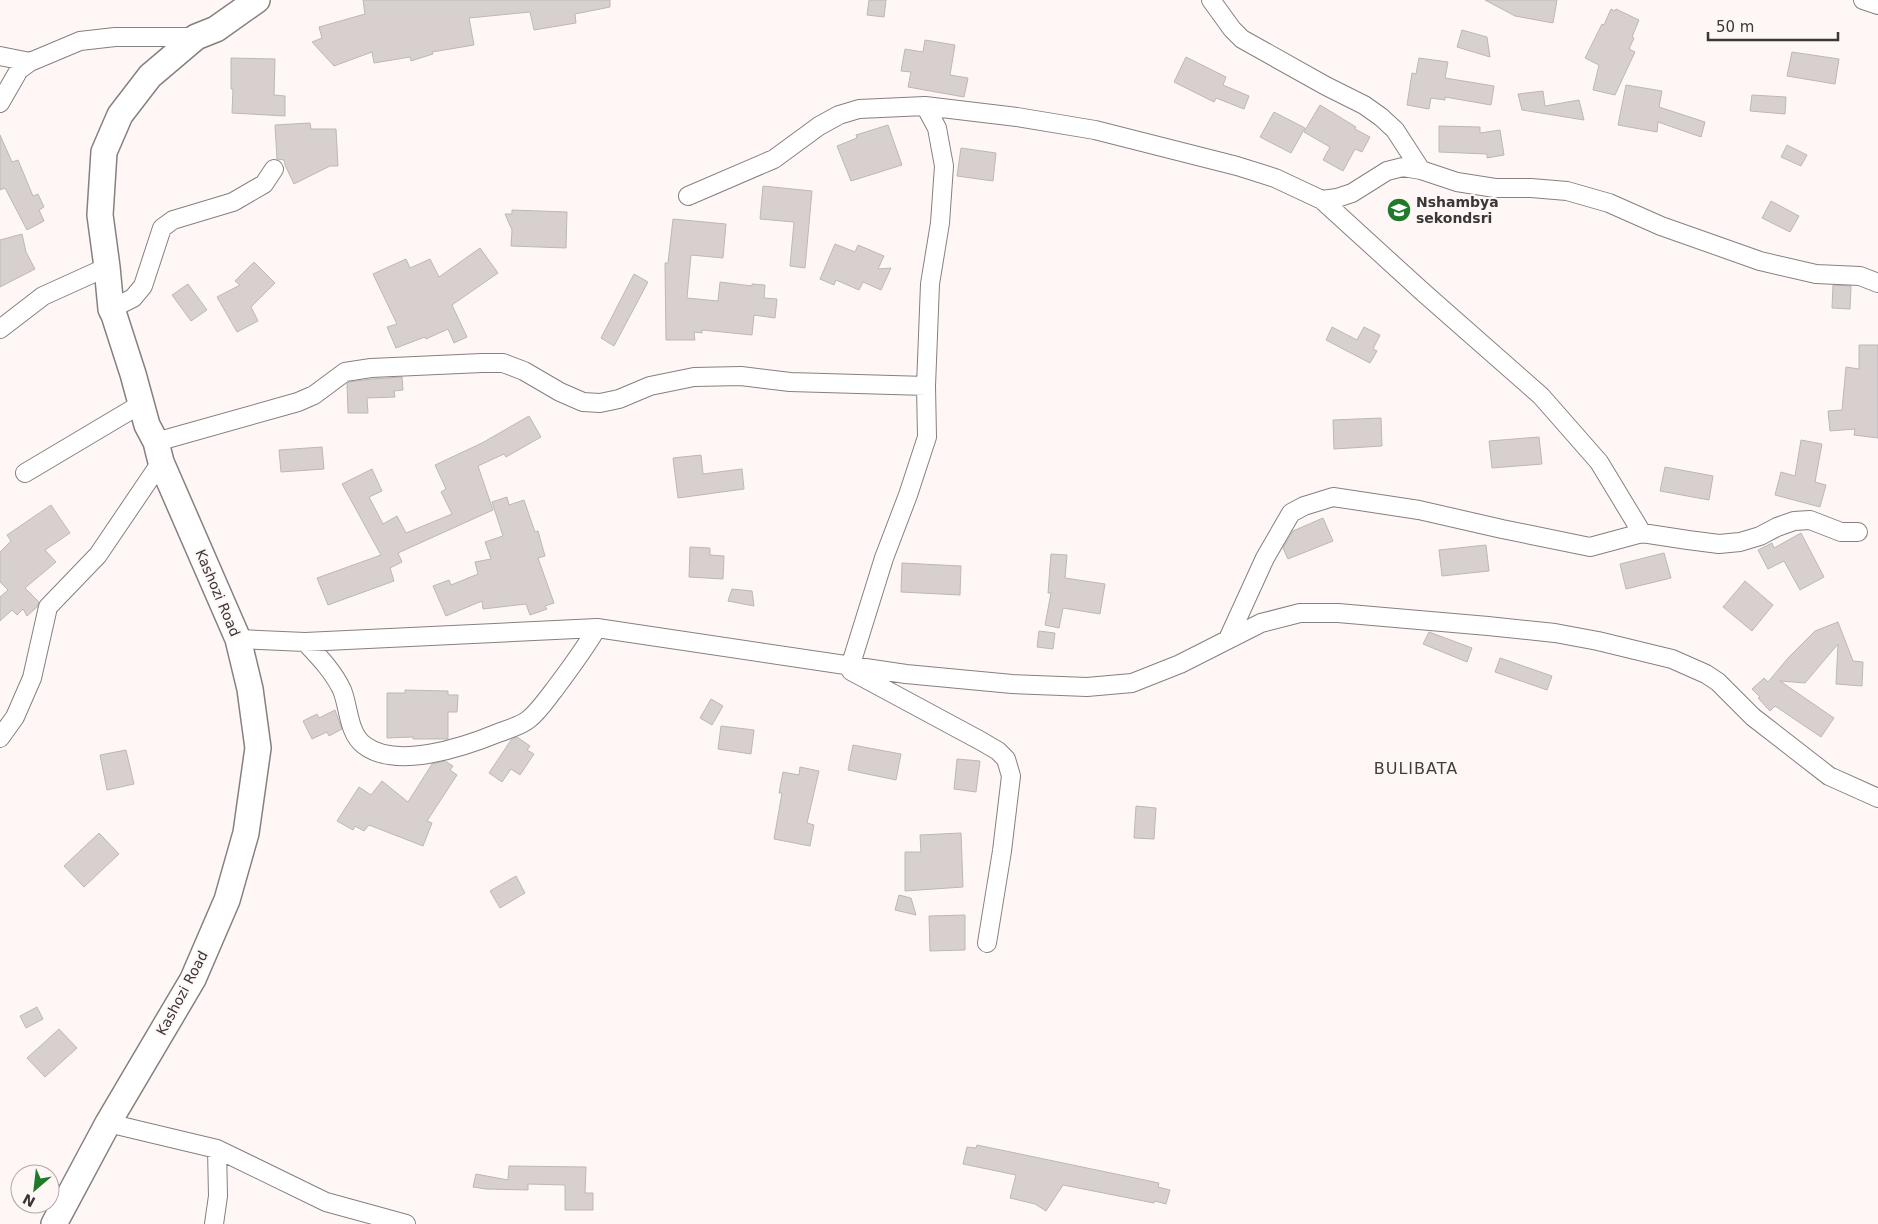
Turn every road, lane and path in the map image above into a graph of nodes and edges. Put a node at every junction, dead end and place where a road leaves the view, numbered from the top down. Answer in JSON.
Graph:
{"nodes":[{"id":1,"x":257,"y":0,"type":"edge"},
{"id":2,"x":1211,"y":0,"type":"edge"},
{"id":3,"x":1862,"y":0,"type":"edge"},
{"id":4,"x":1878,"y":4,"type":"edge"},
{"id":5,"x":196,"y":37,"type":"junction"},
{"id":6,"x":0,"y":56,"type":"edge"},
{"id":7,"x":30,"y":62,"type":"junction"},
{"id":8,"x":0,"y":102,"type":"edge"},
{"id":9,"x":925,"y":106,"type":"junction"},
{"id":10,"x":274,"y":169,"type":"dead end"},
{"id":11,"x":1422,"y":170,"type":"junction"},
{"id":12,"x":688,"y":196,"type":"dead end"},
{"id":13,"x":1322,"y":200,"type":"junction"},
{"id":14,"x":107,"y":267,"type":"junction"},
{"id":15,"x":1878,"y":283,"type":"edge"},
{"id":16,"x":110,"y":309,"type":"junction"},
{"id":17,"x":0,"y":329,"type":"edge"},
{"id":18,"x":926,"y":386,"type":"junction"},
{"id":19,"x":141,"y":404,"type":"junction"},
{"id":20,"x":159,"y":452,"type":"junction"},
{"id":21,"x":25,"y":473,"type":"dead end"},
{"id":22,"x":1642,"y":532,"type":"junction"},
{"id":23,"x":1858,"y":532,"type":"dead end"},
{"id":24,"x":597,"y":628,"type":"junction"},
{"id":25,"x":238,"y":639,"type":"junction"},
{"id":26,"x":1228,"y":639,"type":"junction"},
{"id":27,"x":305,"y":642,"type":"junction"},
{"id":28,"x":846,"y":666,"type":"junction"},
{"id":29,"x":0,"y":738,"type":"edge"},
{"id":30,"x":1878,"y":798,"type":"edge"},
{"id":31,"x":987,"y":943,"type":"dead end"},
{"id":32,"x":108,"y":1123,"type":"junction"},
{"id":33,"x":217,"y":1149,"type":"junction"},
{"id":34,"x":54,"y":1224,"type":"edge"},
{"id":35,"x":214,"y":1224,"type":"edge"},
{"id":36,"x":406,"y":1224,"type":"edge"}],
"edges":[{"from":1,"to":5,"type":"main road","name":"Kashozi Road"},
{"from":2,"to":11,"type":"street"},
{"from":3,"to":4,"type":"street"},
{"from":5,"to":7,"type":"street"},
{"from":5,"to":14,"type":"main road","name":"Kashozi Road"},
{"from":6,"to":7,"type":"street"},
{"from":7,"to":8,"type":"street"},
{"from":9,"to":12,"type":"street"},
{"from":9,"to":13,"type":"street"},
{"from":9,"to":18,"type":"street"},
{"from":10,"to":16,"type":"street"},
{"from":11,"to":13,"type":"street"},
{"from":11,"to":15,"type":"street"},
{"from":13,"to":22,"type":"street"},
{"from":14,"to":16,"type":"main road","name":"Kashozi Road"},
{"from":14,"to":17,"type":"street"},
{"from":16,"to":19,"type":"main road","name":"Kashozi Road"},
{"from":18,"to":20,"type":"street"},
{"from":18,"to":28,"type":"street"},
{"from":19,"to":20,"type":"main road","name":"Kashozi Road"},
{"from":19,"to":21,"type":"street"},
{"from":20,"to":25,"type":"main road","name":"Kashozi Road"},
{"from":20,"to":29,"type":"street"},
{"from":22,"to":23,"type":"street"},
{"from":22,"to":26,"type":"street"},
{"from":24,"to":27,"type":"street"},
{"from":24,"to":27,"type":"street"},
{"from":24,"to":28,"type":"street"},
{"from":25,"to":27,"type":"street"},
{"from":25,"to":32,"type":"main road","name":"Kashozi Road"},
{"from":26,"to":28,"type":"street"},
{"from":26,"to":30,"type":"street"},
{"from":28,"to":31,"type":"street"},
{"from":32,"to":33,"type":"street"},
{"from":32,"to":34,"type":"main road","name":"Kashozi Road"},
{"from":33,"to":35,"type":"street"},
{"from":33,"to":36,"type":"street"}]}
